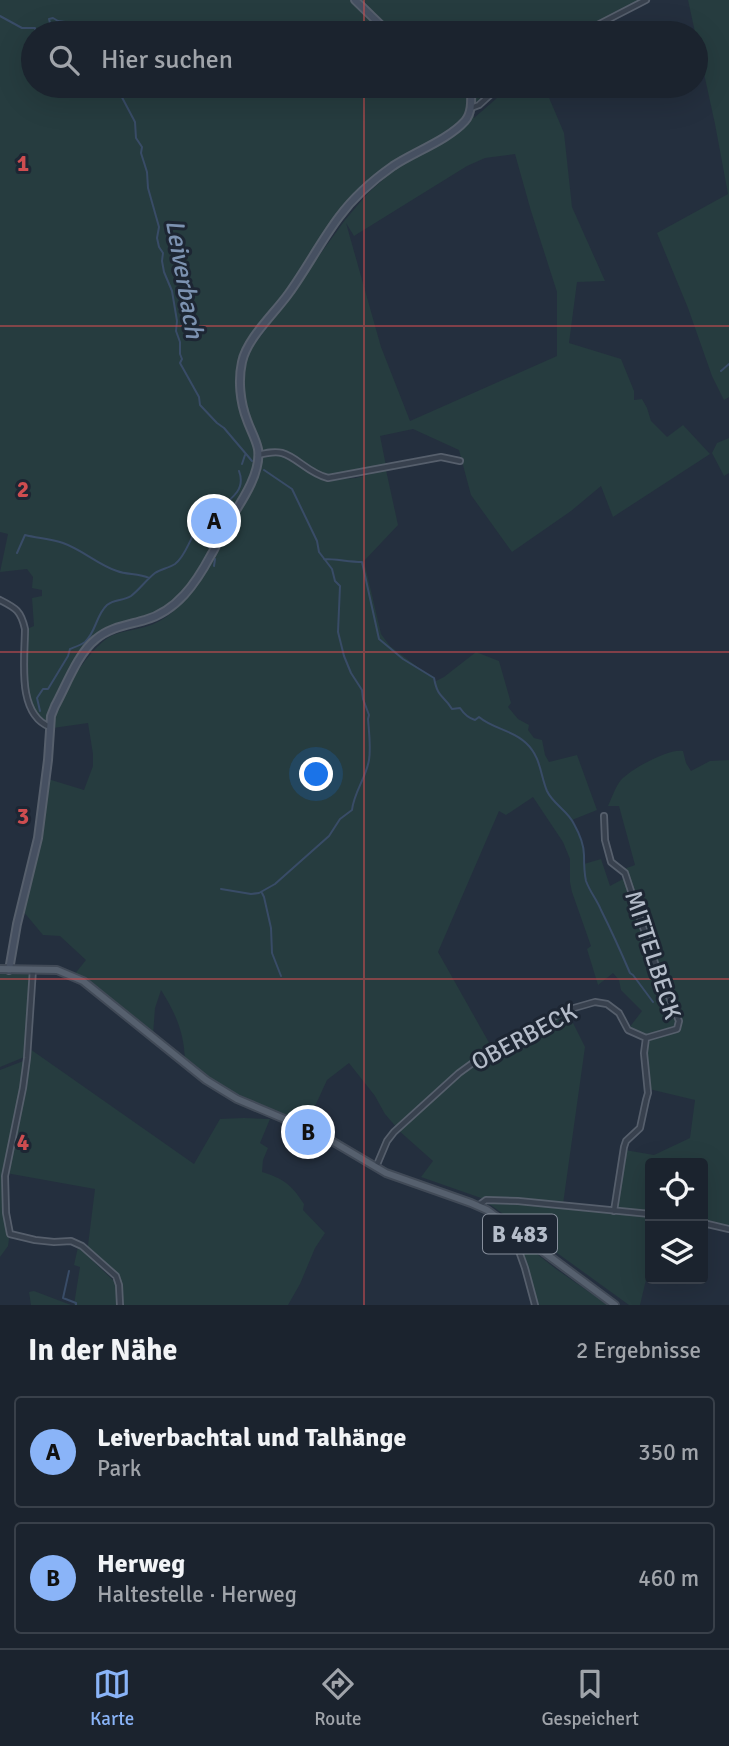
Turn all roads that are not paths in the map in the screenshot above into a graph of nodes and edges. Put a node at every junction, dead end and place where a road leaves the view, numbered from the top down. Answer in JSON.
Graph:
{"nodes":[{"id":1,"x":355,"y":0,"type":"edge"},
{"id":2,"x":646,"y":0,"type":"edge"},
{"id":3,"x":377,"y":21,"type":"edge"},
{"id":4,"x":605,"y":21,"type":"edge"},
{"id":5,"x":471,"y":98,"type":"edge"},
{"id":6,"x":487,"y":98,"type":"edge"},
{"id":7,"x":471,"y":108,"type":"junction"},
{"id":8,"x":258,"y":455,"type":"junction"},
{"id":9,"x":460,"y":461,"type":"dead end"},
{"id":10,"x":0,"y":600,"type":"edge"},
{"id":11,"x":50,"y":727,"type":"junction"},
{"id":12,"x":604,"y":816,"type":"dead end"},
{"id":13,"x":33,"y":969,"type":"junction"},
{"id":14,"x":0,"y":970,"type":"edge"},
{"id":15,"x":9,"y":970,"type":"junction"},
{"id":16,"x":646,"y":1038,"type":"junction"},
{"id":17,"x":376,"y":1167,"type":"junction"},
{"id":18,"x":478,"y":1206,"type":"junction"},
{"id":19,"x":614,"y":1211,"type":"junction"},
{"id":20,"x":645,"y":1214,"type":"edge"},
{"id":21,"x":708,"y":1224,"type":"edge"},
{"id":22,"x":729,"y":1228,"type":"edge"},
{"id":23,"x":516,"y":1232,"type":"junction"},
{"id":24,"x":120,"y":1305,"type":"edge"},
{"id":25,"x":535,"y":1305,"type":"edge"},
{"id":26,"x":615,"y":1305,"type":"edge"}],
"edges":[{"from":1,"to":3,"type":"street"},
{"from":2,"to":4,"type":"street"},
{"from":5,"to":7,"type":"street"},
{"from":6,"to":7,"type":"street"},
{"from":7,"to":8,"type":"street"},
{"from":8,"to":9,"type":"street"},
{"from":8,"to":11,"type":"street"},
{"from":10,"to":11,"type":"street"},
{"from":11,"to":15,"type":"street"},
{"from":12,"to":16,"type":"street","name":"MITTELBECK"},
{"from":13,"to":15,"type":"main road","number":"B 483"},
{"from":13,"to":17,"type":"main road","number":"B 483"},
{"from":13,"to":24,"type":"street"},
{"from":14,"to":15,"type":"main road","number":"B 483"},
{"from":16,"to":17,"type":"street","name":"OBERBECK"},
{"from":16,"to":19,"type":"street"},
{"from":17,"to":18,"type":"main road","number":"B 483"},
{"from":18,"to":19,"type":"street"},
{"from":18,"to":23,"type":"main road","number":"B 483"},
{"from":19,"to":20,"type":"street"},
{"from":21,"to":22,"type":"street"},
{"from":23,"to":25,"type":"street"},
{"from":23,"to":26,"type":"main road","number":"B 483"}]}
